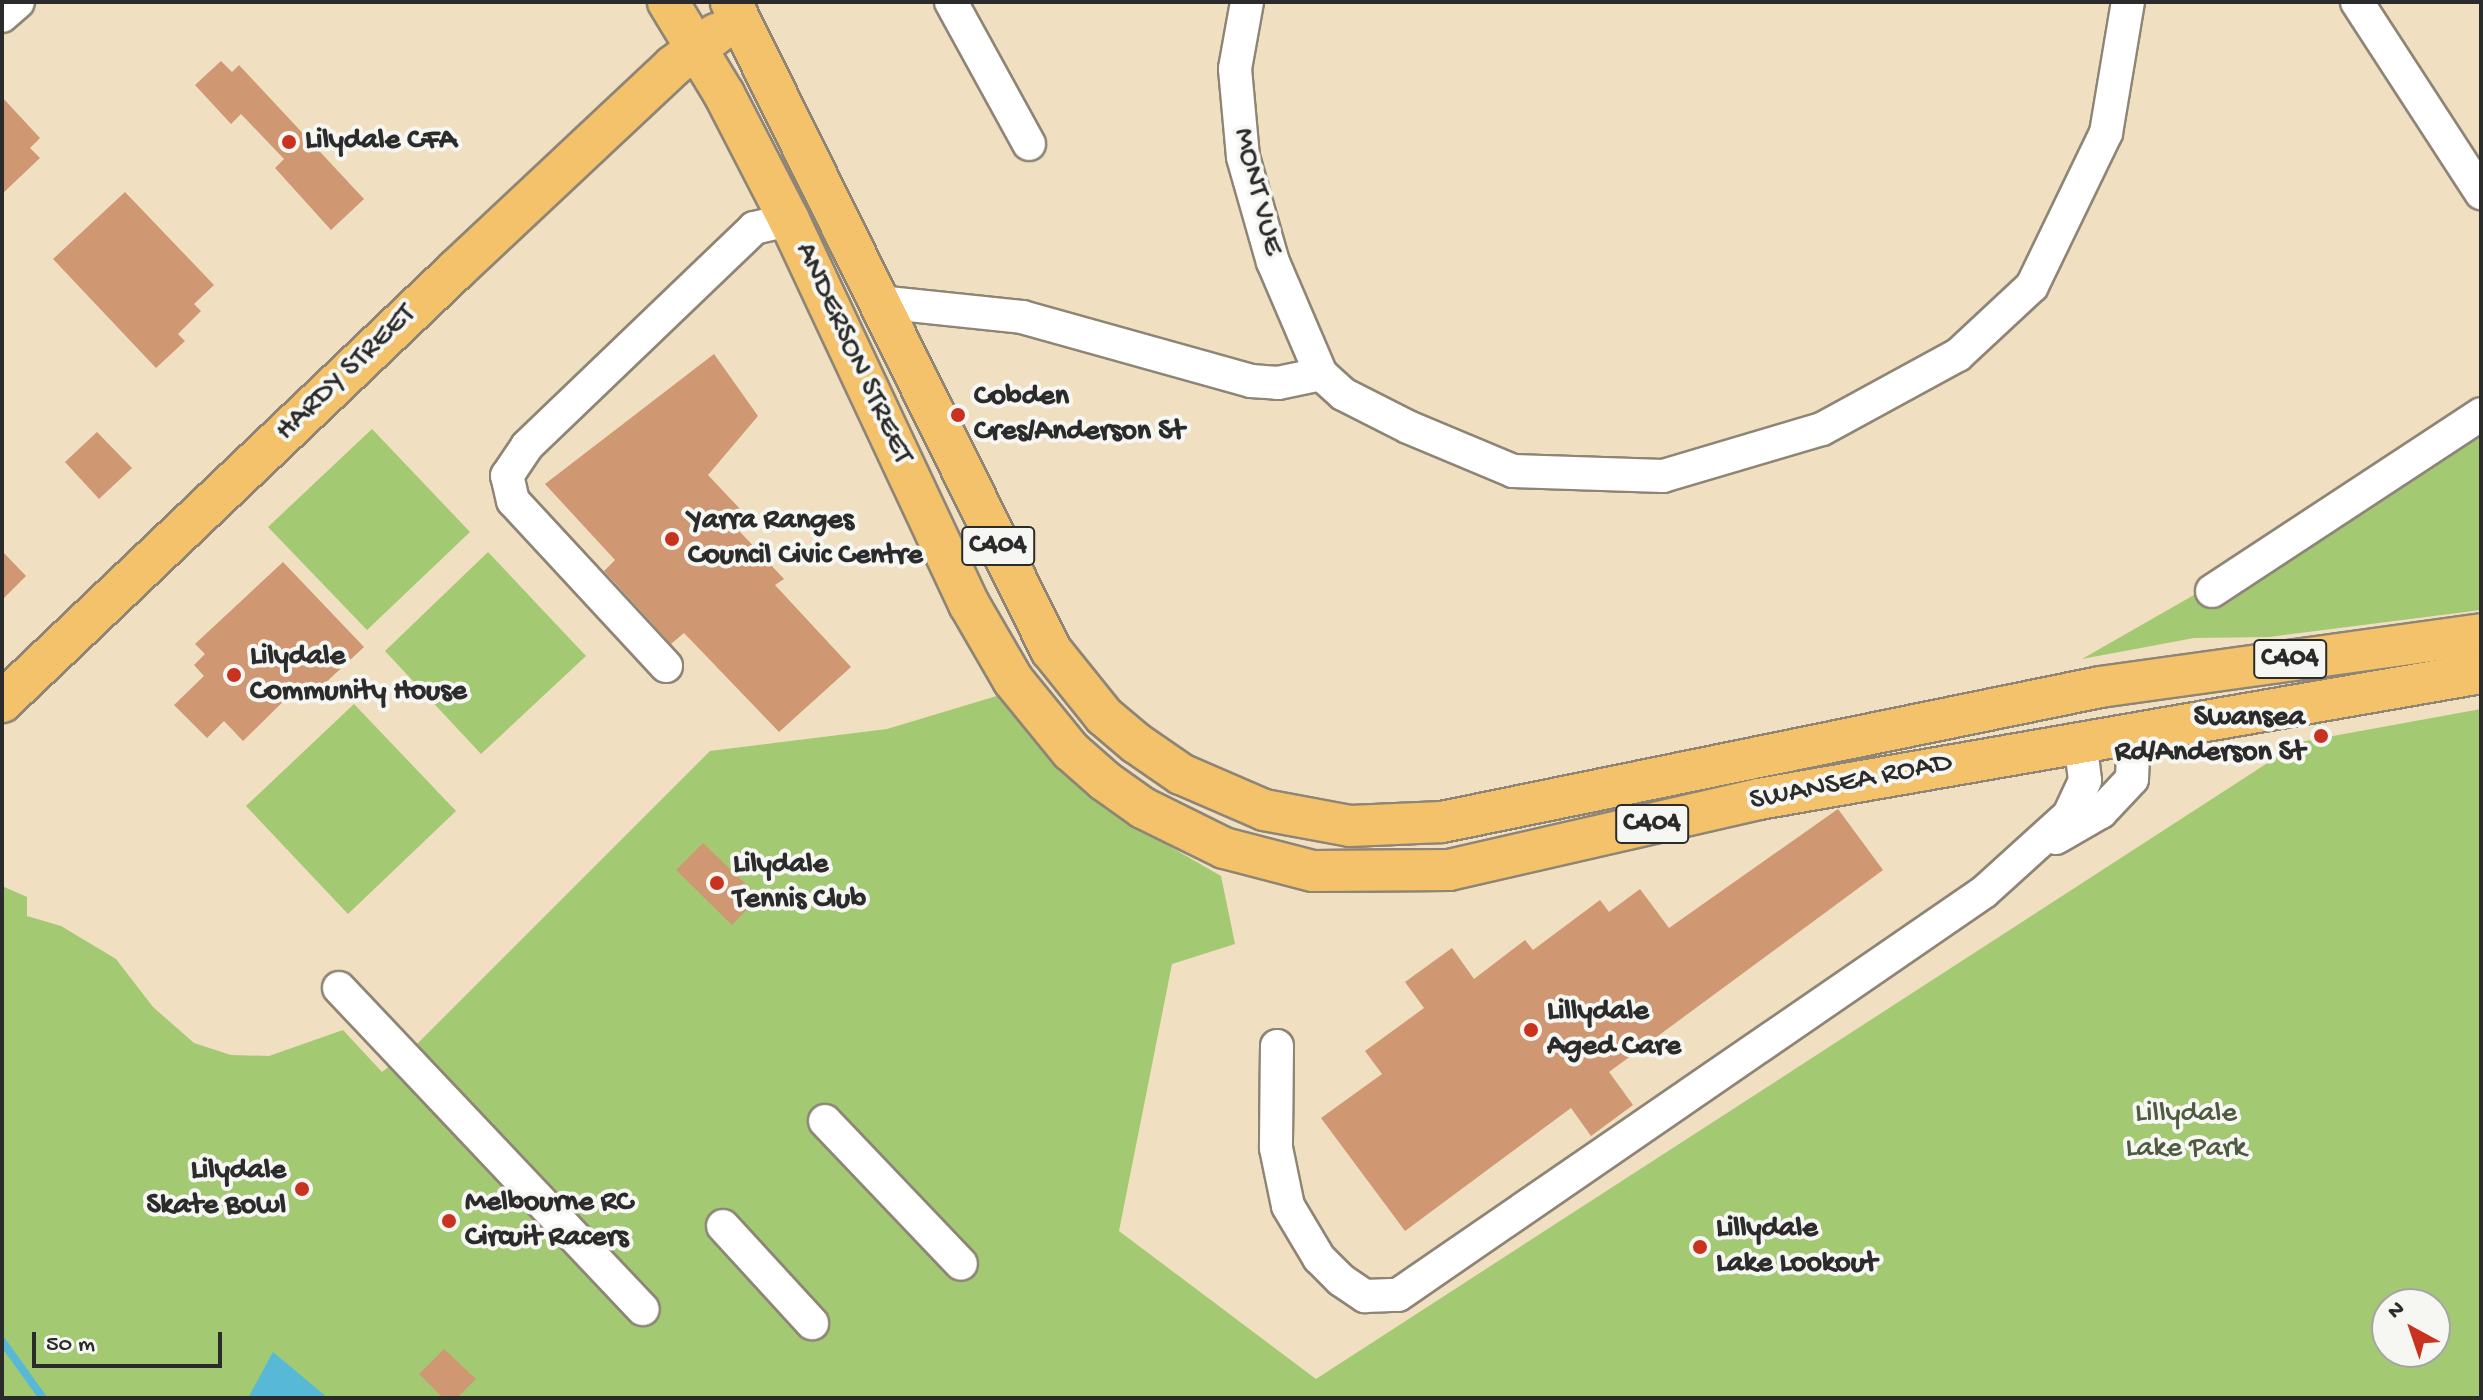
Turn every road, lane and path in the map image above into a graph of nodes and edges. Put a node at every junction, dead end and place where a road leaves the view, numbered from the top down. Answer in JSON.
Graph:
{"nodes":[{"id":1,"x":18,"y":2,"type":"edge"},
{"id":2,"x":668,"y":2,"type":"edge"},
{"id":3,"x":951,"y":2,"type":"edge"},
{"id":4,"x":1247,"y":2,"type":"edge"},
{"id":5,"x":2128,"y":2,"type":"edge"},
{"id":6,"x":2357,"y":2,"type":"edge"},
{"id":7,"x":735,"y":10,"type":"edge"},
{"id":8,"x":2,"y":16,"type":"edge"},
{"id":9,"x":695,"y":48,"type":"junction"},
{"id":10,"x":1029,"y":144,"type":"dead end"},
{"id":11,"x":2481,"y":193,"type":"edge"},
{"id":12,"x":829,"y":196,"type":"junction"},
{"id":13,"x":789,"y":220,"type":"junction"},
{"id":14,"x":880,"y":302,"type":"junction"},
{"id":15,"x":1321,"y":374,"type":"junction"},
{"id":16,"x":2481,"y":414,"type":"edge"},
{"id":17,"x":927,"y":515,"type":"junction"},
{"id":18,"x":2212,"y":591,"type":"dead end"},
{"id":19,"x":2481,"y":634,"type":"edge"},
{"id":20,"x":666,"y":666,"type":"dead end"},
{"id":21,"x":2186,"y":673,"type":"junction"},
{"id":22,"x":2481,"y":673,"type":"edge"},
{"id":23,"x":2100,"y":687,"type":"junction"},
{"id":24,"x":2,"y":702,"type":"edge"},
{"id":25,"x":2215,"y":718,"type":"junction"},
{"id":26,"x":2134,"y":730,"type":"junction"},
{"id":27,"x":2080,"y":740,"type":"junction"},
{"id":28,"x":1264,"y":810,"type":"joint"},
{"id":29,"x":1224,"y":848,"type":"joint"},
{"id":30,"x":2036,"y":849,"type":"junction"},
{"id":31,"x":339,"y":988,"type":"dead end"},
{"id":32,"x":1277,"y":1046,"type":"dead end"},
{"id":33,"x":825,"y":1121,"type":"dead end"},
{"id":34,"x":723,"y":1226,"type":"dead end"},
{"id":35,"x":961,"y":1264,"type":"dead end"},
{"id":36,"x":643,"y":1309,"type":"dead end"},
{"id":37,"x":812,"y":1323,"type":"dead end"}],
"edges":[{"from":1,"to":8,"type":"street"},
{"from":2,"to":9,"type":"main road","name":"ANDERSON STREET","number":"C404"},
{"from":3,"to":10,"type":"street"},
{"from":4,"to":15,"type":"street","name":"MONT VUE"},
{"from":5,"to":15,"type":"street"},
{"from":6,"to":11,"type":"street"},
{"from":7,"to":9,"type":"main road","name":"HARDY STREET"},
{"from":7,"to":12,"type":"main road","name":"ANDERSON STREET","number":"C404"},
{"from":9,"to":13,"type":"main road","name":"ANDERSON STREET","number":"C404"},
{"from":9,"to":24,"type":"main road","name":"HARDY STREET"},
{"from":12,"to":13,"type":"main road"},
{"from":12,"to":14,"type":"main road","name":"ANDERSON STREET","number":"C404"},
{"from":13,"to":17,"type":"main road","name":"ANDERSON STREET","number":"C404"},
{"from":13,"to":20,"type":"street"},
{"from":14,"to":15,"type":"street"},
{"from":14,"to":17,"type":"main road"},
{"from":14,"to":28,"type":"main road","name":"ANDERSON STREET","number":"C404"},
{"from":16,"to":18,"type":"street"},
{"from":17,"to":29,"type":"main road","name":"ANDERSON STREET","number":"C404"},
{"from":19,"to":21,"type":"main road","name":"SWANSEA ROAD","number":"C404"},
{"from":21,"to":23,"type":"main road","name":"SWANSEA ROAD","number":"C404"},
{"from":21,"to":25,"type":"main road"},
{"from":22,"to":25,"type":"main road","name":"SWANSEA ROAD","number":"C404"},
{"from":23,"to":26,"type":"main road"},
{"from":23,"to":27,"type":"main road"},
{"from":23,"to":28,"type":"main road","name":"SWANSEA ROAD","number":"C404"},
{"from":25,"to":26,"type":"main road","name":"SWANSEA ROAD","number":"C404"},
{"from":26,"to":27,"type":"main road","name":"SWANSEA ROAD","number":"C404"},
{"from":26,"to":30,"type":"street"},
{"from":27,"to":29,"type":"main road","name":"SWANSEA ROAD","number":"C404"},
{"from":27,"to":30,"type":"street"},
{"from":30,"to":32,"type":"street"},
{"from":31,"to":36,"type":"street"},
{"from":33,"to":35,"type":"street"},
{"from":34,"to":37,"type":"street"}]}
